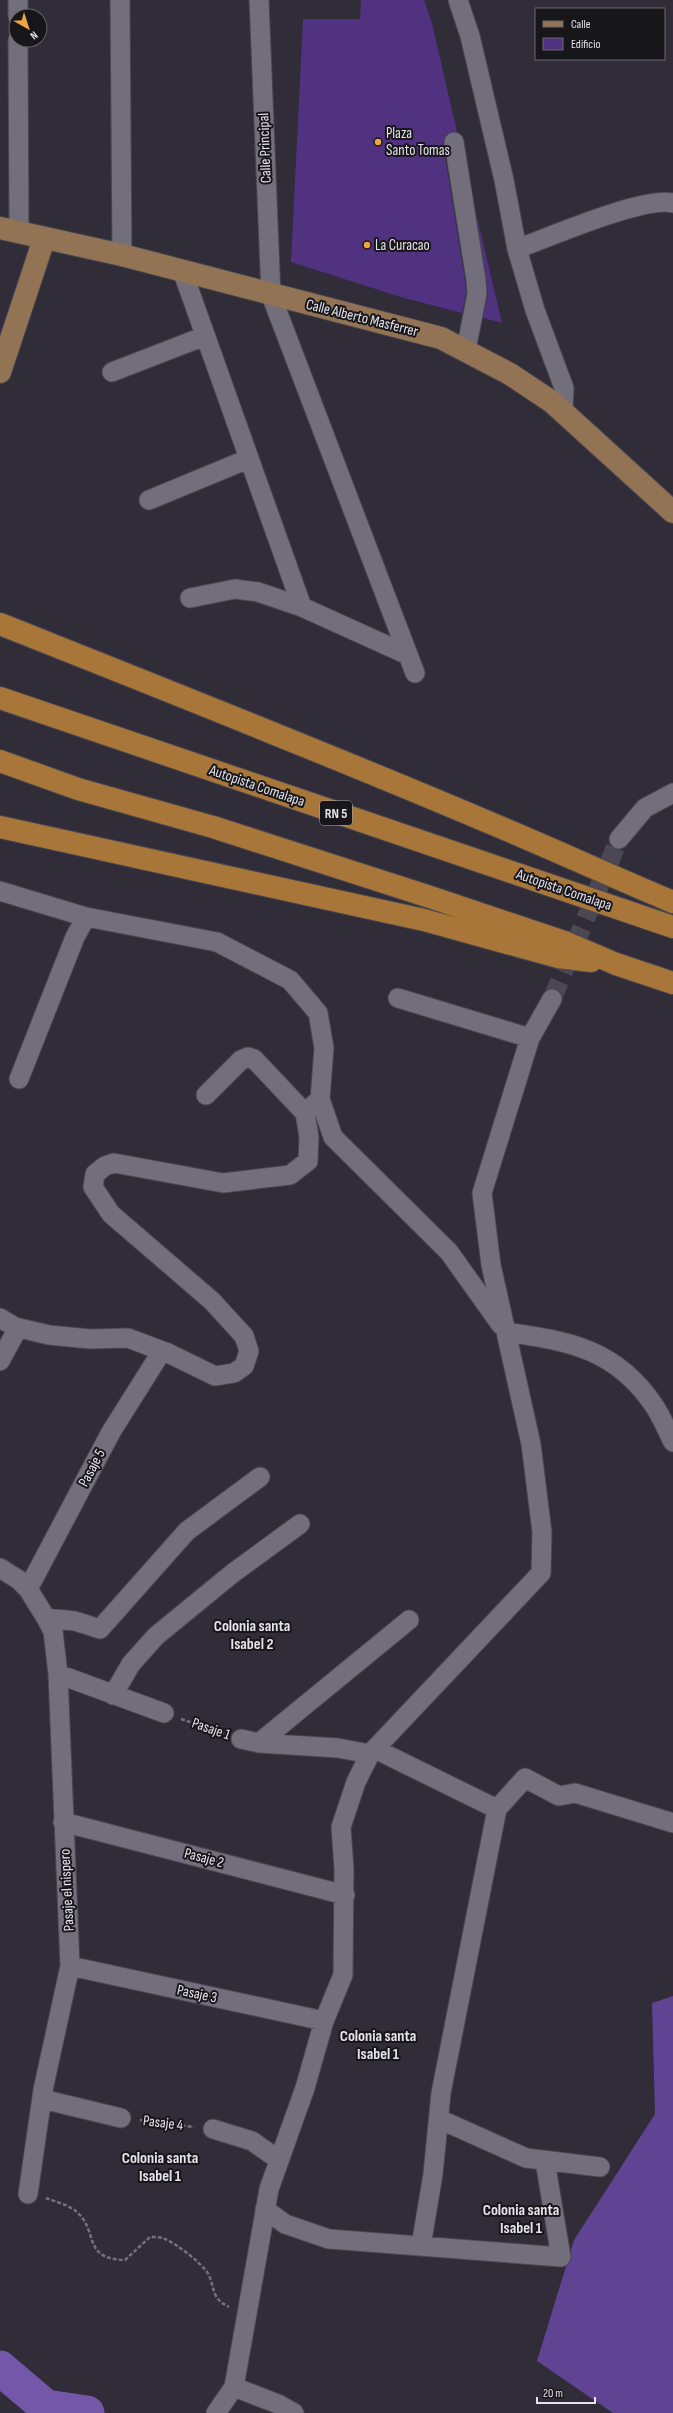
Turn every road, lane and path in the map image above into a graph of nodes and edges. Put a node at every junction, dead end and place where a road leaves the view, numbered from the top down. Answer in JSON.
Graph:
{"nodes":[{"id":1,"x":120,"y":0,"type":"edge"},
{"id":2,"x":259,"y":0,"type":"edge"},
{"id":3,"x":458,"y":0,"type":"edge"},
{"id":4,"x":18,"y":48,"type":"edge"},
{"id":5,"x":454,"y":142,"type":"dead end"},
{"id":6,"x":673,"y":203,"type":"edge"},
{"id":7,"x":10,"y":230,"type":"edge"},
{"id":8,"x":44,"y":239,"type":"junction"},
{"id":9,"x":516,"y":249,"type":"junction"},
{"id":10,"x":122,"y":255,"type":"junction"},
{"id":11,"x":182,"y":270,"type":"junction"},
{"id":12,"x":271,"y":295,"type":"junction"},
{"id":13,"x":205,"y":336,"type":"junction"},
{"id":14,"x":466,"y":350,"type":"junction"},
{"id":15,"x":0,"y":372,"type":"edge"},
{"id":16,"x":112,"y":372,"type":"dead end"},
{"id":17,"x":562,"y":411,"type":"junction"},
{"id":18,"x":248,"y":459,"type":"junction"},
{"id":19,"x":149,"y":500,"type":"dead end"},
{"id":20,"x":673,"y":512,"type":"edge"},
{"id":21,"x":190,"y":598,"type":"dead end"},
{"id":22,"x":302,"y":607,"type":"junction"},
{"id":23,"x":0,"y":624,"type":"edge"},
{"id":24,"x":408,"y":655,"type":"junction"},
{"id":25,"x":415,"y":673,"type":"dead end"},
{"id":26,"x":0,"y":698,"type":"edge"},
{"id":27,"x":0,"y":761,"type":"edge"},
{"id":28,"x":673,"y":793,"type":"edge"},
{"id":29,"x":0,"y":827,"type":"edge"},
{"id":30,"x":618,"y":839,"type":"tunnel mouth"},
{"id":31,"x":0,"y":891,"type":"edge"},
{"id":32,"x":673,"y":902,"type":"edge"},
{"id":33,"x":86,"y":917,"type":"junction"},
{"id":34,"x":673,"y":927,"type":"edge"},
{"id":35,"x":616,"y":964,"type":"junction"},
{"id":36,"x":673,"y":983,"type":"edge"},
{"id":37,"x":398,"y":998,"type":"dead end"},
{"id":38,"x":552,"y":999,"type":"tunnel mouth"},
{"id":39,"x":530,"y":1038,"type":"junction"},
{"id":40,"x":19,"y":1079,"type":"dead end"},
{"id":41,"x":206,"y":1095,"type":"dead end"},
{"id":42,"x":320,"y":1099,"type":"junction"},
{"id":43,"x":305,"y":1113,"type":"junction"},
{"id":44,"x":0,"y":1318,"type":"edge"},
{"id":45,"x":18,"y":1328,"type":"junction"},
{"id":46,"x":506,"y":1332,"type":"junction"},
{"id":47,"x":162,"y":1351,"type":"junction"},
{"id":48,"x":0,"y":1362,"type":"edge"},
{"id":49,"x":673,"y":1442,"type":"edge"},
{"id":50,"x":260,"y":1477,"type":"dead end"},
{"id":51,"x":300,"y":1524,"type":"dead end"},
{"id":52,"x":0,"y":1568,"type":"edge"},
{"id":53,"x":28,"y":1589,"type":"junction"},
{"id":54,"x":46,"y":1618,"type":"junction"},
{"id":55,"x":409,"y":1620,"type":"dead end"},
{"id":56,"x":58,"y":1674,"type":"junction"},
{"id":57,"x":113,"y":1695,"type":"junction"},
{"id":58,"x":164,"y":1713,"type":"joint"},
{"id":59,"x":250,"y":1741,"type":"junction"},
{"id":60,"x":373,"y":1751,"type":"junction"},
{"id":61,"x":497,"y":1809,"type":"junction"},
{"id":62,"x":63,"y":1822,"type":"junction"},
{"id":63,"x":673,"y":1823,"type":"edge"},
{"id":64,"x":345,"y":1895,"type":"junction"},
{"id":65,"x":70,"y":1966,"type":"junction"},
{"id":66,"x":324,"y":2022,"type":"junction"},
{"id":67,"x":42,"y":2099,"type":"junction"},
{"id":68,"x":121,"y":2118,"type":"joint"},
{"id":69,"x":439,"y":2119,"type":"junction"},
{"id":70,"x":213,"y":2130,"type":"joint"},
{"id":71,"x":279,"y":2160,"type":"junction"},
{"id":72,"x":545,"y":2161,"type":"junction"},
{"id":73,"x":600,"y":2167,"type":"dead end"},
{"id":74,"x":28,"y":2194,"type":"joint"},
{"id":75,"x":265,"y":2209,"type":"junction"},
{"id":76,"x":421,"y":2246,"type":"junction"},
{"id":77,"x":246,"y":2316,"type":"junction"},
{"id":78,"x":234,"y":2387,"type":"junction"},
{"id":79,"x":216,"y":2413,"type":"edge"},
{"id":80,"x":294,"y":2413,"type":"edge"}],
"edges":[{"from":1,"to":10,"type":"street"},
{"from":2,"to":12,"type":"street","name":"Calle Principal"},
{"from":3,"to":9,"type":"street"},
{"from":4,"to":7,"type":"street"},
{"from":5,"to":14,"type":"street"},
{"from":6,"to":9,"type":"street"},
{"from":7,"to":8,"type":"main road","name":"Calle Alberto Masferrer"},
{"from":8,"to":10,"type":"main road","name":"Calle Alberto Masferrer"},
{"from":8,"to":15,"type":"main road"},
{"from":9,"to":17,"type":"street"},
{"from":10,"to":11,"type":"main road","name":"Calle Alberto Masferrer"},
{"from":11,"to":12,"type":"main road","name":"Calle Alberto Masferrer"},
{"from":11,"to":13,"type":"street"},
{"from":12,"to":14,"type":"main road","name":"Calle Alberto Masferrer"},
{"from":12,"to":24,"type":"street","name":"Calle Principal"},
{"from":13,"to":16,"type":"street"},
{"from":13,"to":18,"type":"street"},
{"from":14,"to":17,"type":"main road","name":"Calle Alberto Masferrer"},
{"from":17,"to":20,"type":"main road","name":"Calle Alberto Masferrer"},
{"from":18,"to":19,"type":"street"},
{"from":18,"to":22,"type":"street"},
{"from":21,"to":22,"type":"street"},
{"from":22,"to":24,"type":"street"},
{"from":23,"to":32,"type":"highway"},
{"from":24,"to":25,"type":"street","name":"Calle Principal"},
{"from":26,"to":34,"type":"highway","name":"Autopista Comalapa","number":"RN 5"},
{"from":27,"to":35,"type":"highway"},
{"from":28,"to":30,"type":"street"},
{"from":29,"to":35,"type":"highway"},
{"from":31,"to":33,"type":"street"},
{"from":33,"to":40,"type":"street"},
{"from":33,"to":42,"type":"street"},
{"from":35,"to":36,"type":"highway"},
{"from":37,"to":39,"type":"street"},
{"from":38,"to":39,"type":"street"},
{"from":39,"to":46,"type":"street"},
{"from":41,"to":43,"type":"street"},
{"from":42,"to":43,"type":"street"},
{"from":42,"to":46,"type":"street"},
{"from":43,"to":47,"type":"street"},
{"from":44,"to":45,"type":"street"},
{"from":45,"to":47,"type":"street"},
{"from":45,"to":48,"type":"street"},
{"from":46,"to":49,"type":"street"},
{"from":46,"to":60,"type":"street"},
{"from":47,"to":53,"type":"street","name":"Pasaje 5"},
{"from":50,"to":54,"type":"street"},
{"from":51,"to":57,"type":"street"},
{"from":52,"to":53,"type":"street","name":"Pasaje el nispero"},
{"from":53,"to":54,"type":"street","name":"Pasaje el nispero"},
{"from":54,"to":56,"type":"street","name":"Pasaje el nispero"},
{"from":55,"to":59,"type":"street"},
{"from":56,"to":57,"type":"street"},
{"from":56,"to":62,"type":"street","name":"Pasaje el nispero"},
{"from":57,"to":58,"type":"street"},
{"from":58,"to":59,"type":"path","name":"Pasaje 1"},
{"from":59,"to":60,"type":"street"},
{"from":60,"to":61,"type":"street"},
{"from":60,"to":64,"type":"street"},
{"from":61,"to":63,"type":"street"},
{"from":61,"to":69,"type":"street"},
{"from":62,"to":64,"type":"street","name":"Pasaje 2"},
{"from":62,"to":65,"type":"street","name":"Pasaje el nispero"},
{"from":64,"to":66,"type":"street"},
{"from":65,"to":66,"type":"street","name":"Pasaje 3"},
{"from":65,"to":67,"type":"street","name":"Pasaje el nispero"},
{"from":66,"to":71,"type":"street"},
{"from":67,"to":68,"type":"street","name":"Pasaje 4"},
{"from":67,"to":74,"type":"street","name":"Pasaje el nispero"},
{"from":68,"to":70,"type":"path","name":"Pasaje 4"},
{"from":69,"to":72,"type":"street"},
{"from":69,"to":76,"type":"street"},
{"from":70,"to":71,"type":"street"},
{"from":71,"to":75,"type":"street"},
{"from":72,"to":73,"type":"street"},
{"from":72,"to":76,"type":"street"},
{"from":74,"to":77,"type":"path"},
{"from":75,"to":76,"type":"street"},
{"from":75,"to":77,"type":"street"},
{"from":77,"to":78,"type":"street"},
{"from":78,"to":79,"type":"street"},
{"from":78,"to":80,"type":"street"}]}
